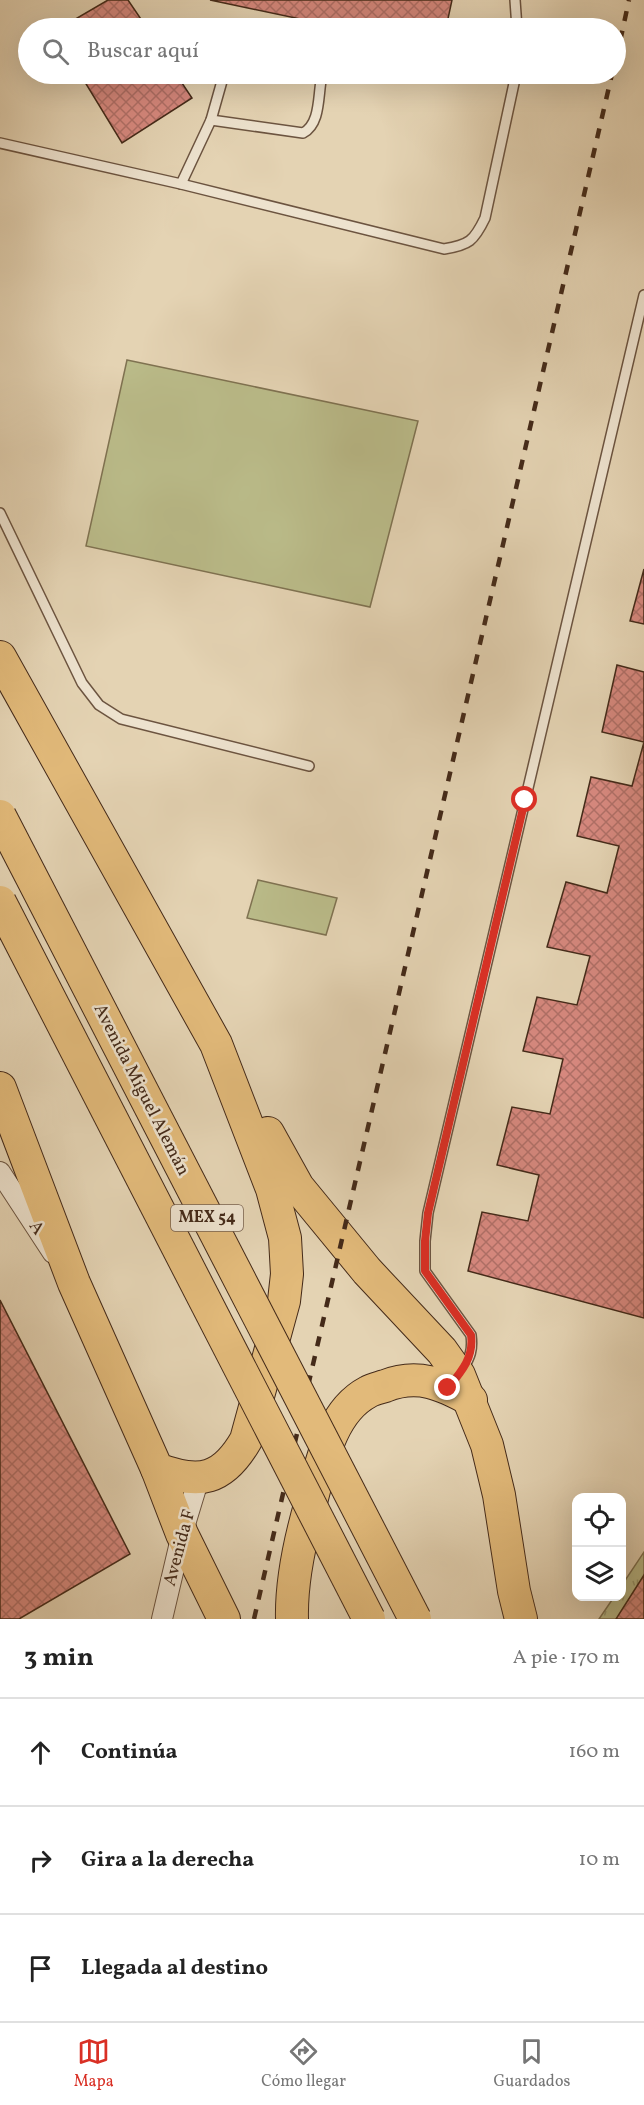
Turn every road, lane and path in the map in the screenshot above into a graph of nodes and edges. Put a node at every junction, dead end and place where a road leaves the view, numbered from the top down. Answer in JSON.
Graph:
{"nodes":[{"id":1,"x":515,"y":0,"type":"edge"},
{"id":2,"x":516,"y":18,"type":"edge"},
{"id":3,"x":221,"y":84,"type":"edge"},
{"id":4,"x":321,"y":84,"type":"edge"},
{"id":5,"x":514,"y":84,"type":"edge"},
{"id":6,"x":211,"y":120,"type":"junction"},
{"id":7,"x":0,"y":143,"type":"edge"},
{"id":8,"x":181,"y":184,"type":"junction"},
{"id":9,"x":644,"y":296,"type":"edge"},
{"id":10,"x":0,"y":513,"type":"edge"},
{"id":11,"x":0,"y":657,"type":"edge"},
{"id":12,"x":309,"y":766,"type":"dead end"},
{"id":13,"x":0,"y":816,"type":"edge"},
{"id":14,"x":0,"y":902,"type":"edge"},
{"id":15,"x":216,"y":1044,"type":"junction"},
{"id":16,"x":0,"y":1088,"type":"edge"},
{"id":17,"x":0,"y":1172,"type":"edge"},
{"id":18,"x":74,"y":1283,"type":"junction"},
{"id":19,"x":459,"y":1388,"type":"junction"},
{"id":20,"x":157,"y":1469,"type":"junction"},
{"id":21,"x":199,"y":1478,"type":"junction"},
{"id":22,"x":182,"y":1534,"type":"junction"},
{"id":23,"x":162,"y":1619,"type":"edge"},
{"id":24,"x":222,"y":1619,"type":"edge"},
{"id":25,"x":292,"y":1619,"type":"edge"},
{"id":26,"x":369,"y":1619,"type":"edge"},
{"id":27,"x":415,"y":1619,"type":"edge"},
{"id":28,"x":521,"y":1619,"type":"edge"}],
"edges":[{"from":1,"to":2,"type":"lane"},
{"from":3,"to":6,"type":"lane"},
{"from":4,"to":6,"type":"lane"},
{"from":5,"to":8,"type":"lane"},
{"from":6,"to":8,"type":"lane"},
{"from":7,"to":8,"type":"lane"},
{"from":9,"to":19,"type":"lane"},
{"from":10,"to":12,"type":"lane"},
{"from":11,"to":15,"type":"highway"},
{"from":13,"to":27,"type":"highway","name":"Avenida Miguel Alemán","number":"MEX 54","bridge":true},
{"from":14,"to":26,"type":"highway","number":"MEX 54","bridge":true},
{"from":15,"to":19,"type":"highway"},
{"from":15,"to":21,"type":"highway"},
{"from":16,"to":18,"type":"highway"},
{"from":17,"to":18,"type":"street","name":"A"},
{"from":18,"to":20,"type":"highway"},
{"from":19,"to":25,"type":"highway"},
{"from":19,"to":28,"type":"highway"},
{"from":20,"to":21,"type":"highway"},
{"from":20,"to":22,"type":"highway"},
{"from":21,"to":22,"type":"street","name":"Avenida F"},
{"from":22,"to":23,"type":"street","name":"Avenida F"},
{"from":22,"to":24,"type":"highway"}]}
